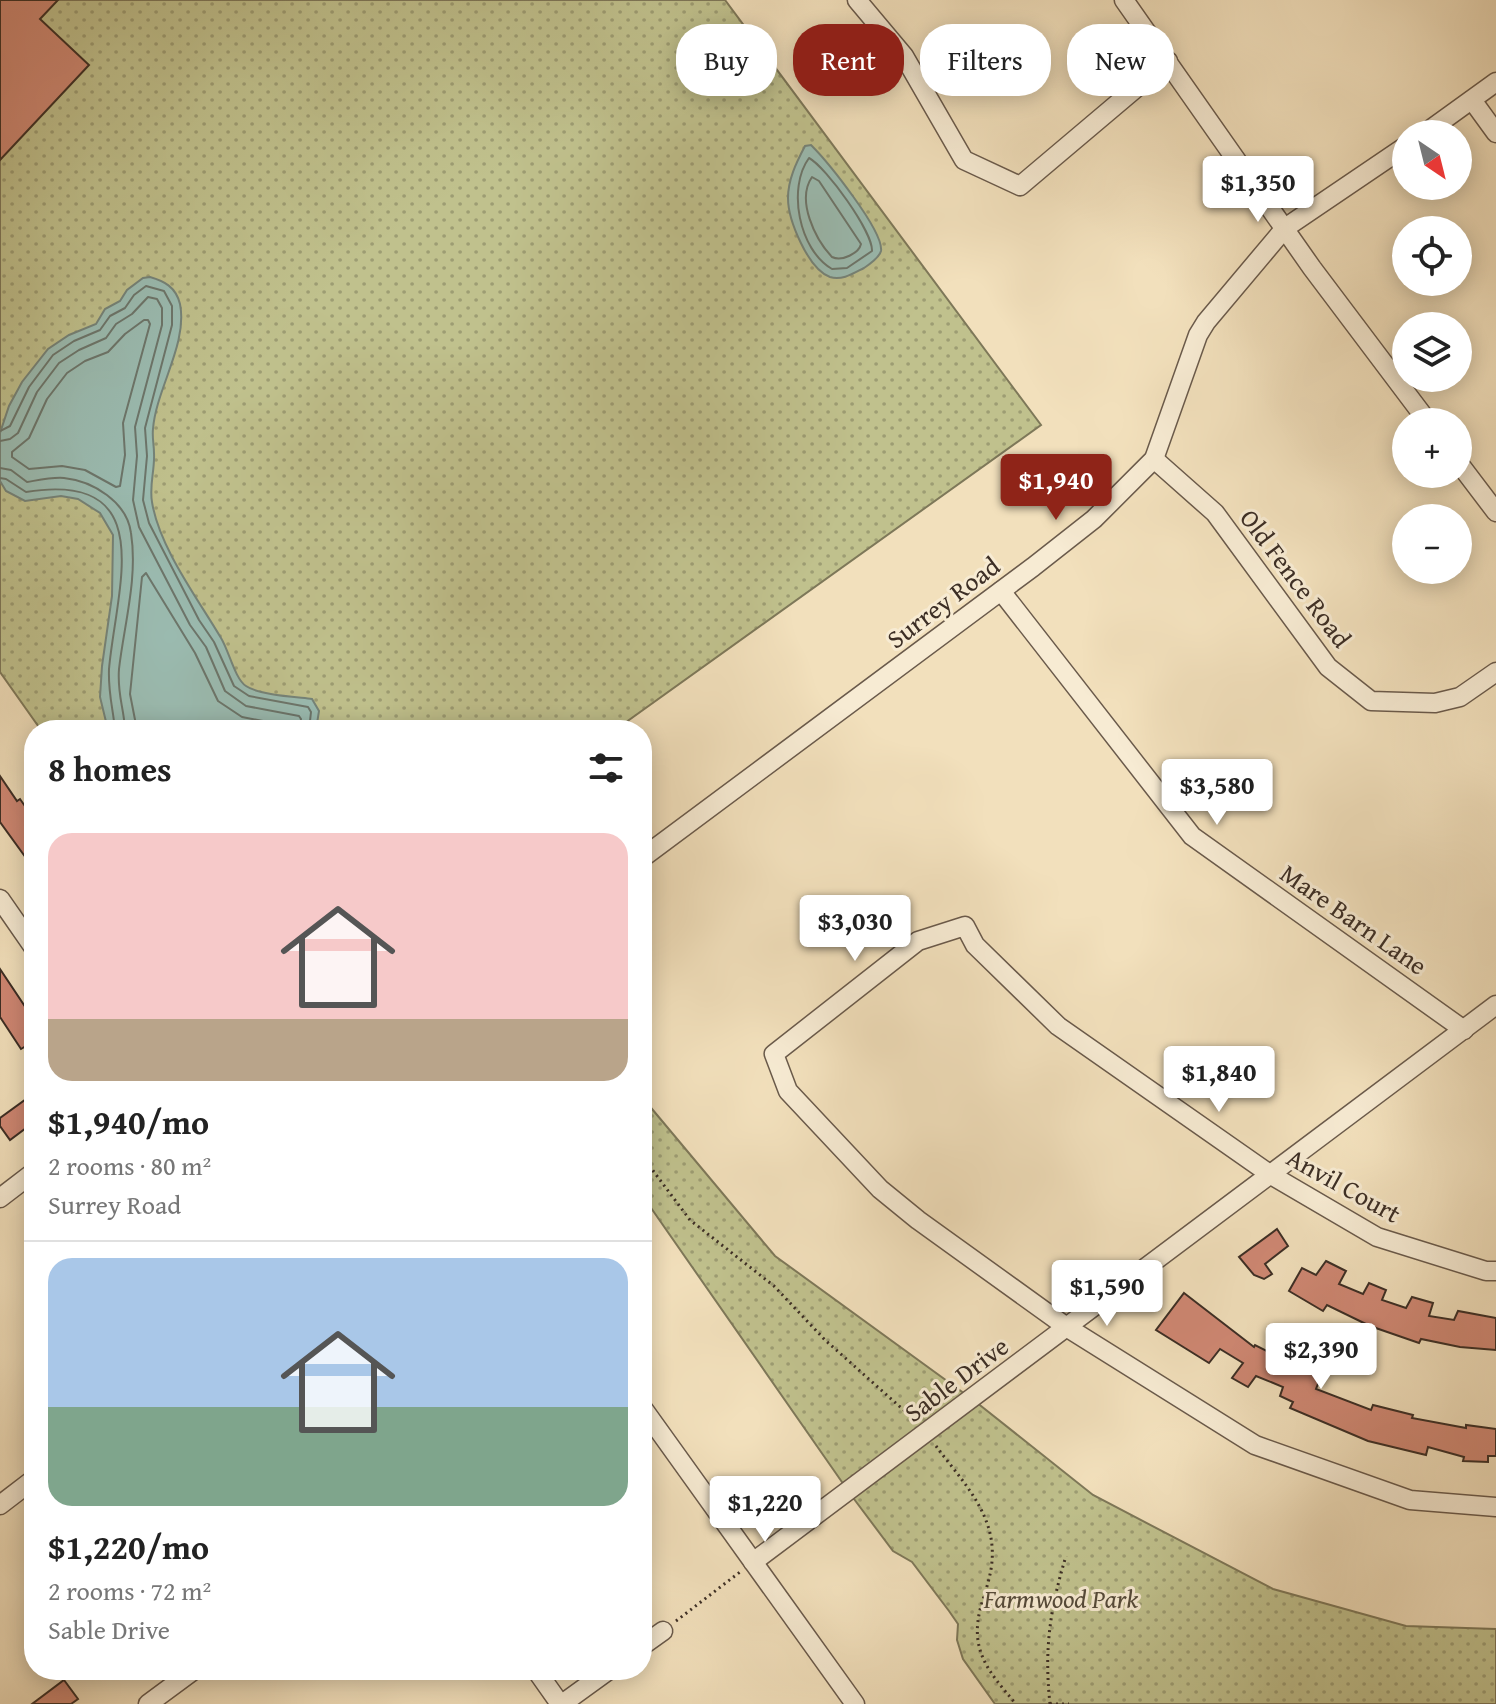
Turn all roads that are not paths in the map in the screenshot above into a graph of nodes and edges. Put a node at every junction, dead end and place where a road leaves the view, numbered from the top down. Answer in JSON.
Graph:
{"nodes":[{"id":1,"x":857,"y":0,"type":"edge"},
{"id":2,"x":1124,"y":0,"type":"edge"},
{"id":3,"x":1141,"y":24,"type":"edge"},
{"id":4,"x":1174,"y":70,"type":"edge"},
{"id":5,"x":1496,"y":82,"type":"edge"},
{"id":6,"x":1127,"y":96,"type":"edge"},
{"id":7,"x":1472,"y":100,"type":"junction"},
{"id":8,"x":1444,"y":120,"type":"edge"},
{"id":9,"x":1496,"y":133,"type":"edge"},
{"id":10,"x":1392,"y":155,"type":"edge"},
{"id":11,"x":1285,"y":228,"type":"junction"},
{"id":12,"x":1417,"y":408,"type":"edge"},
{"id":13,"x":1154,"y":459,"type":"junction"},
{"id":14,"x":1472,"y":480,"type":"edge"},
{"id":15,"x":1496,"y":512,"type":"edge"},
{"id":16,"x":1001,"y":591,"type":"junction"},
{"id":17,"x":1496,"y":672,"type":"edge"},
{"id":18,"x":652,"y":844,"type":"edge"},
{"id":19,"x":0,"y":899,"type":"edge"},
{"id":20,"x":24,"y":934,"type":"edge"},
{"id":21,"x":1496,"y":1005,"type":"edge"},
{"id":22,"x":1464,"y":1030,"type":"junction"},
{"id":23,"x":1271,"y":1175,"type":"junction"},
{"id":24,"x":24,"y":1180,"type":"edge"},
{"id":25,"x":0,"y":1198,"type":"edge"},
{"id":26,"x":1496,"y":1271,"type":"edge"},
{"id":27,"x":1068,"y":1328,"type":"junction"},
{"id":28,"x":652,"y":1421,"type":"edge"},
{"id":29,"x":24,"y":1487,"type":"edge"},
{"id":30,"x":0,"y":1505,"type":"edge"},
{"id":31,"x":1496,"y":1507,"type":"edge"},
{"id":32,"x":753,"y":1562,"type":"junction"},
{"id":33,"x":663,"y":1631,"type":"road end"},
{"id":34,"x":652,"y":1639,"type":"edge"},
{"id":35,"x":180,"y":1680,"type":"edge"},
{"id":36,"x":543,"y":1680,"type":"edge"},
{"id":37,"x":595,"y":1680,"type":"edge"},
{"id":38,"x":148,"y":1704,"type":"edge"},
{"id":39,"x":561,"y":1704,"type":"edge"},
{"id":40,"x":855,"y":1704,"type":"edge"}],
"edges":[{"from":1,"to":6,"type":"street"},
{"from":2,"to":3,"type":"street"},
{"from":4,"to":11,"type":"street"},
{"from":5,"to":7,"type":"street"},
{"from":7,"to":8,"type":"street"},
{"from":7,"to":9,"type":"street"},
{"from":10,"to":11,"type":"street","name":"Surrey Road"},
{"from":11,"to":12,"type":"street"},
{"from":11,"to":13,"type":"street","name":"Surrey Road"},
{"from":13,"to":16,"type":"street","name":"Surrey Road"},
{"from":13,"to":17,"type":"street","name":"Old Fence Road"},
{"from":14,"to":15,"type":"street"},
{"from":16,"to":18,"type":"street","name":"Surrey Road"},
{"from":16,"to":22,"type":"street","name":"Mare Barn Lane"},
{"from":19,"to":20,"type":"street"},
{"from":21,"to":22,"type":"street","name":"Sable Drive"},
{"from":22,"to":23,"type":"street","name":"Sable Drive"},
{"from":23,"to":26,"type":"street","name":"Anvil Court"},
{"from":23,"to":27,"type":"street","name":"Sable Drive"},
{"from":23,"to":27,"type":"street","name":"Anvil Court"},
{"from":24,"to":25,"type":"street"},
{"from":27,"to":31,"type":"street"},
{"from":27,"to":32,"type":"street","name":"Sable Drive"},
{"from":28,"to":32,"type":"street"},
{"from":29,"to":30,"type":"street"},
{"from":32,"to":40,"type":"street"},
{"from":33,"to":34,"type":"street"},
{"from":35,"to":38,"type":"street"},
{"from":36,"to":39,"type":"street"},
{"from":37,"to":39,"type":"street"}]}
